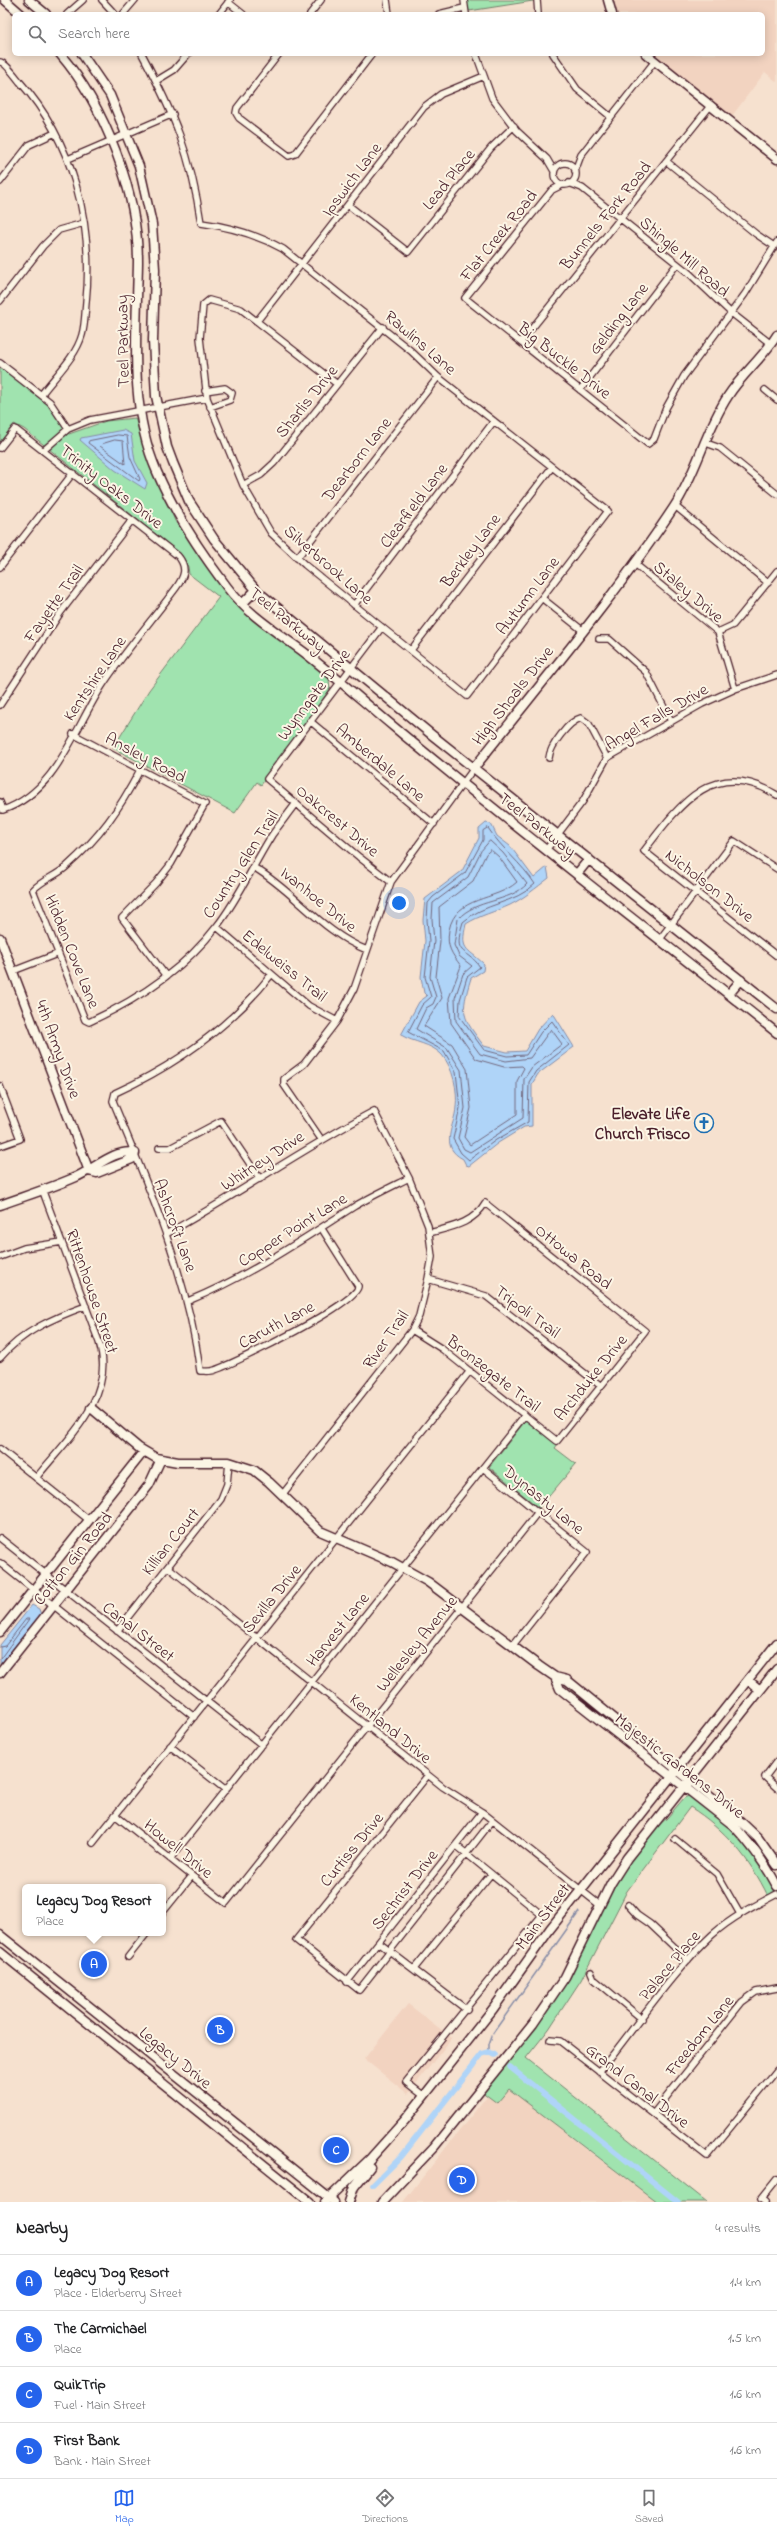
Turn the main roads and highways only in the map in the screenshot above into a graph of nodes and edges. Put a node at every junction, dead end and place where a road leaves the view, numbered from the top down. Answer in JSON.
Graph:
{"nodes":[{"id":1,"x":5,"y":0,"type":"edge"},
{"id":2,"x":29,"y":0,"type":"edge"},
{"id":3,"x":608,"y":0,"type":"edge"},
{"id":4,"x":19,"y":12,"type":"edge"},
{"id":5,"x":44,"y":12,"type":"edge"},
{"id":6,"x":611,"y":12,"type":"edge"},
{"id":7,"x":61,"y":56,"type":"edge"},
{"id":8,"x":83,"y":56,"type":"edge"},
{"id":9,"x":648,"y":56,"type":"edge"},
{"id":10,"x":777,"y":159,"type":"edge"},
{"id":11,"x":777,"y":335,"type":"edge"},
{"id":12,"x":256,"y":590,"type":"junction"},
{"id":13,"x":243,"y":603,"type":"junction"},
{"id":14,"x":474,"y":768,"type":"junction"},
{"id":15,"x":589,"y":859,"type":"junction"},
{"id":16,"x":577,"y":874,"type":"junction"},
{"id":17,"x":0,"y":938,"type":"edge"},
{"id":18,"x":741,"y":980,"type":"junction"},
{"id":19,"x":729,"y":994,"type":"junction"},
{"id":20,"x":777,"y":1009,"type":"edge"},
{"id":21,"x":777,"y":1033,"type":"edge"},
{"id":22,"x":135,"y":1153,"type":"road end"},
{"id":23,"x":89,"y":1171,"type":"junction"},
{"id":24,"x":0,"y":1205,"type":"edge"},
{"id":25,"x":91,"y":1408,"type":"road end"},
{"id":26,"x":144,"y":1451,"type":"junction"},
{"id":27,"x":161,"y":1459,"type":"junction"},
{"id":28,"x":0,"y":1632,"type":"edge"},
{"id":29,"x":777,"y":1643,"type":"edge"},
{"id":30,"x":777,"y":1669,"type":"edge"},
{"id":31,"x":0,"y":1673,"type":"edge"},
{"id":32,"x":555,"y":1677,"type":"junction"},
{"id":33,"x":748,"y":1680,"type":"junction"},
{"id":34,"x":760,"y":1690,"type":"junction"},
{"id":35,"x":612,"y":1717,"type":"junction"},
{"id":36,"x":605,"y":1725,"type":"junction"},
{"id":37,"x":677,"y":1769,"type":"junction"},
{"id":38,"x":671,"y":1777,"type":"junction"},
{"id":39,"x":689,"y":1779,"type":"junction"},
{"id":40,"x":683,"y":1786,"type":"junction"},
{"id":41,"x":777,"y":1865,"type":"edge"},
{"id":42,"x":777,"y":1886,"type":"edge"},
{"id":43,"x":0,"y":1935,"type":"edge"},
{"id":44,"x":0,"y":1952,"type":"edge"},
{"id":45,"x":63,"y":1985,"type":"junction"},
{"id":46,"x":54,"y":1995,"type":"junction"},
{"id":47,"x":150,"y":2055,"type":"junction"},
{"id":48,"x":142,"y":2065,"type":"junction"},
{"id":49,"x":405,"y":2120,"type":"junction"},
{"id":50,"x":240,"y":2127,"type":"junction"},
{"id":51,"x":231,"y":2138,"type":"junction"},
{"id":52,"x":329,"y":2201,"type":"edge"},
{"id":53,"x":310,"y":2202,"type":"edge"},
{"id":54,"x":349,"y":2202,"type":"edge"},
{"id":55,"x":382,"y":2202,"type":"edge"}],
"edges":[{"from":1,"to":4,"type":"main road"},
{"from":2,"to":5,"type":"main road"},
{"from":3,"to":6,"type":"main road"},
{"from":7,"to":13,"type":"main road","name":"Teel Parkway"},
{"from":8,"to":12,"type":"main road","name":"Teel Parkway"},
{"from":9,"to":10,"type":"main road"},
{"from":11,"to":14,"type":"main road","name":"High Shoals Drive"},
{"from":12,"to":13,"type":"main road"},
{"from":12,"to":14,"type":"main road","name":"Teel Parkway"},
{"from":13,"to":16,"type":"main road","name":"Teel Parkway"},
{"from":14,"to":15,"type":"main road","name":"Teel Parkway"},
{"from":15,"to":16,"type":"main road"},
{"from":15,"to":18,"type":"main road","name":"Teel Parkway"},
{"from":16,"to":19,"type":"main road","name":"Teel Parkway"},
{"from":17,"to":23,"type":"main road","name":"4th Army Drive"},
{"from":18,"to":19,"type":"main road"},
{"from":18,"to":20,"type":"main road","name":"Teel Parkway"},
{"from":19,"to":21,"type":"main road","name":"Teel Parkway"},
{"from":22,"to":23,"type":"main road"},
{"from":23,"to":24,"type":"main road"},
{"from":25,"to":26,"type":"main road","name":"Majestic Gardens Drive"},
{"from":26,"to":27,"type":"main road","name":"Majestic Gardens Drive"},
{"from":26,"to":28,"type":"main road","name":"Cotton Gin Road"},
{"from":27,"to":31,"type":"main road","name":"Cotton Gin Road"},
{"from":27,"to":32,"type":"main road","name":"Majestic Gardens Drive"},
{"from":29,"to":33,"type":"main road","name":"Main Street"},
{"from":30,"to":34,"type":"main road"},
{"from":32,"to":35,"type":"main road","name":"Majestic Gardens Drive"},
{"from":32,"to":36,"type":"main road","name":"Majestic Gardens Drive"},
{"from":33,"to":34,"type":"main road"},
{"from":33,"to":37,"type":"main road","name":"Main Street"},
{"from":34,"to":39,"type":"main road"},
{"from":35,"to":36,"type":"main road"},
{"from":35,"to":37,"type":"main road","name":"Majestic Gardens Drive"},
{"from":36,"to":38,"type":"main road","name":"Majestic Gardens Drive"},
{"from":37,"to":38,"type":"main road","name":"Main Street"},
{"from":37,"to":39,"type":"main road","name":"Majestic Gardens Drive"},
{"from":38,"to":40,"type":"main road","name":"Majestic Gardens Drive"},
{"from":38,"to":49,"type":"main road","name":"Main Street"},
{"from":39,"to":40,"type":"main road"},
{"from":39,"to":41,"type":"main road","name":"Majestic Gardens Drive"},
{"from":40,"to":42,"type":"main road","name":"Majestic Gardens Drive"},
{"from":40,"to":55,"type":"main road"},
{"from":43,"to":45,"type":"main road","name":"Legacy Drive"},
{"from":44,"to":46,"type":"main road","name":"Legacy Drive"},
{"from":45,"to":46,"type":"main road"},
{"from":45,"to":47,"type":"main road","name":"Legacy Drive"},
{"from":46,"to":48,"type":"main road","name":"Legacy Drive"},
{"from":47,"to":48,"type":"main road"},
{"from":47,"to":50,"type":"main road","name":"Legacy Drive"},
{"from":48,"to":51,"type":"main road","name":"Legacy Drive"},
{"from":49,"to":52,"type":"main road","name":"Main Street"},
{"from":49,"to":54,"type":"main road"},
{"from":50,"to":51,"type":"main road"},
{"from":50,"to":52,"type":"main road","name":"Legacy Drive"},
{"from":51,"to":53,"type":"main road","name":"Legacy Drive"}]}
